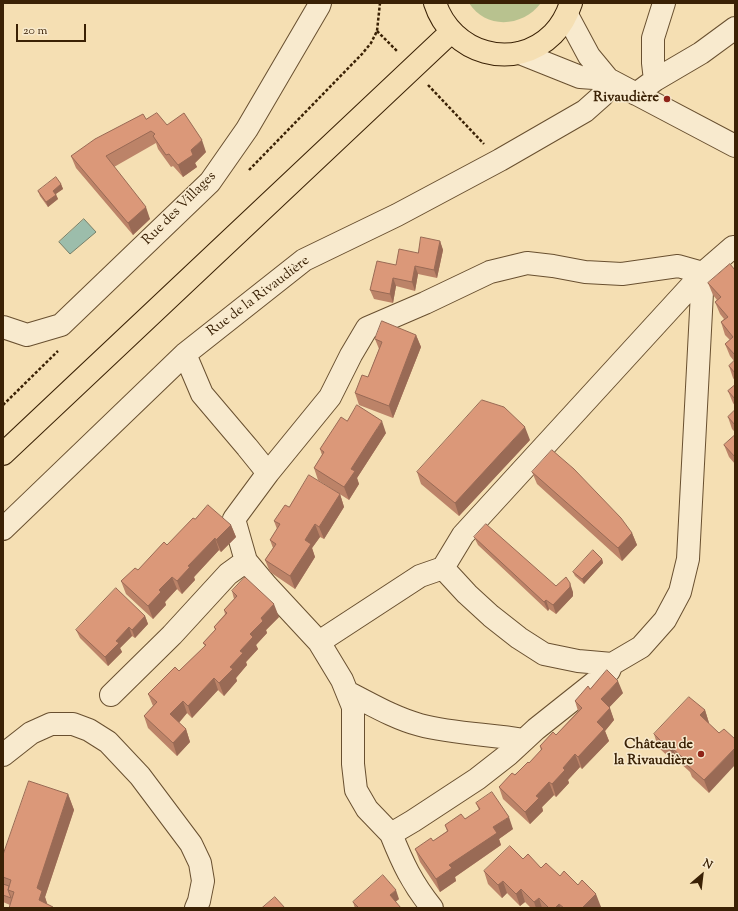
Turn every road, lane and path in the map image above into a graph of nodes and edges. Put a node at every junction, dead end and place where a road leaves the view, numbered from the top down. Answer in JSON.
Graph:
{"nodes":[{"id":1,"x":320,"y":3,"type":"edge"},
{"id":2,"x":435,"y":3,"type":"edge"},
{"id":3,"x":664,"y":3,"type":"edge"},
{"id":4,"x":569,"y":9,"type":"edge"},
{"id":5,"x":735,"y":28,"type":"edge"},
{"id":6,"x":377,"y":30,"type":"dead end"},
{"id":7,"x":451,"y":32,"type":"junction"},
{"id":8,"x":520,"y":53,"type":"junction"},
{"id":9,"x":413,"y":68,"type":"junction"},
{"id":10,"x":608,"y":79,"type":"junction"},
{"id":11,"x":655,"y":80,"type":"junction"},
{"id":12,"x":636,"y":94,"type":"junction"},
{"id":13,"x":735,"y":146,"type":"edge"},
{"id":14,"x":500,"y":160,"type":"junction"},
{"id":15,"x":734,"y":246,"type":"edge"},
{"id":16,"x":703,"y":273,"type":"junction"},
{"id":17,"x":3,"y":327,"type":"edge"},
{"id":18,"x":185,"y":354,"type":"junction"},
{"id":19,"x":3,"y":454,"type":"edge"},
{"id":20,"x":268,"y":473,"type":"junction"},
{"id":21,"x":3,"y":529,"type":"edge"},
{"id":22,"x":246,"y":561,"type":"junction"},
{"id":23,"x":443,"y":568,"type":"junction"},
{"id":24,"x":320,"y":642,"type":"junction"},
{"id":25,"x":612,"y":664,"type":"junction"},
{"id":26,"x":347,"y":692,"type":"junction"},
{"id":27,"x":111,"y":695,"type":"dead end"},
{"id":28,"x":524,"y":740,"type":"junction"},
{"id":29,"x":3,"y":755,"type":"edge"},
{"id":30,"x":391,"y":834,"type":"junction"},
{"id":31,"x":196,"y":908,"type":"edge"},
{"id":32,"x":432,"y":908,"type":"edge"}],
"edges":[{"from":1,"to":17,"type":"street","name":"Rue des Villages"},
{"from":2,"to":7,"type":"main road"},
{"from":3,"to":11,"type":"street"},
{"from":4,"to":8,"type":"main road"},
{"from":4,"to":10,"type":"street"},
{"from":5,"to":11,"type":"street"},
{"from":6,"to":9,"type":"path"},
{"from":7,"to":8,"type":"main road"},
{"from":7,"to":9,"type":"main road"},
{"from":8,"to":10,"type":"street"},
{"from":9,"to":14,"type":"path"},
{"from":9,"to":19,"type":"main road"},
{"from":10,"to":12,"type":"street"},
{"from":10,"to":14,"type":"street","name":"Rue de la Rivaudière"},
{"from":11,"to":12,"type":"street"},
{"from":12,"to":13,"type":"street"},
{"from":14,"to":18,"type":"street","name":"Rue de la Rivaudière"},
{"from":15,"to":16,"type":"street"},
{"from":16,"to":20,"type":"street"},
{"from":16,"to":23,"type":"street"},
{"from":16,"to":25,"type":"street"},
{"from":18,"to":20,"type":"street"},
{"from":18,"to":21,"type":"street","name":"Rue de la Rivaudière"},
{"from":20,"to":22,"type":"street"},
{"from":22,"to":24,"type":"street"},
{"from":22,"to":27,"type":"street"},
{"from":23,"to":24,"type":"street"},
{"from":23,"to":25,"type":"street"},
{"from":24,"to":26,"type":"street"},
{"from":25,"to":28,"type":"street"},
{"from":26,"to":28,"type":"street"},
{"from":26,"to":30,"type":"street"},
{"from":28,"to":30,"type":"street"},
{"from":29,"to":31,"type":"street"},
{"from":30,"to":32,"type":"street"}]}
